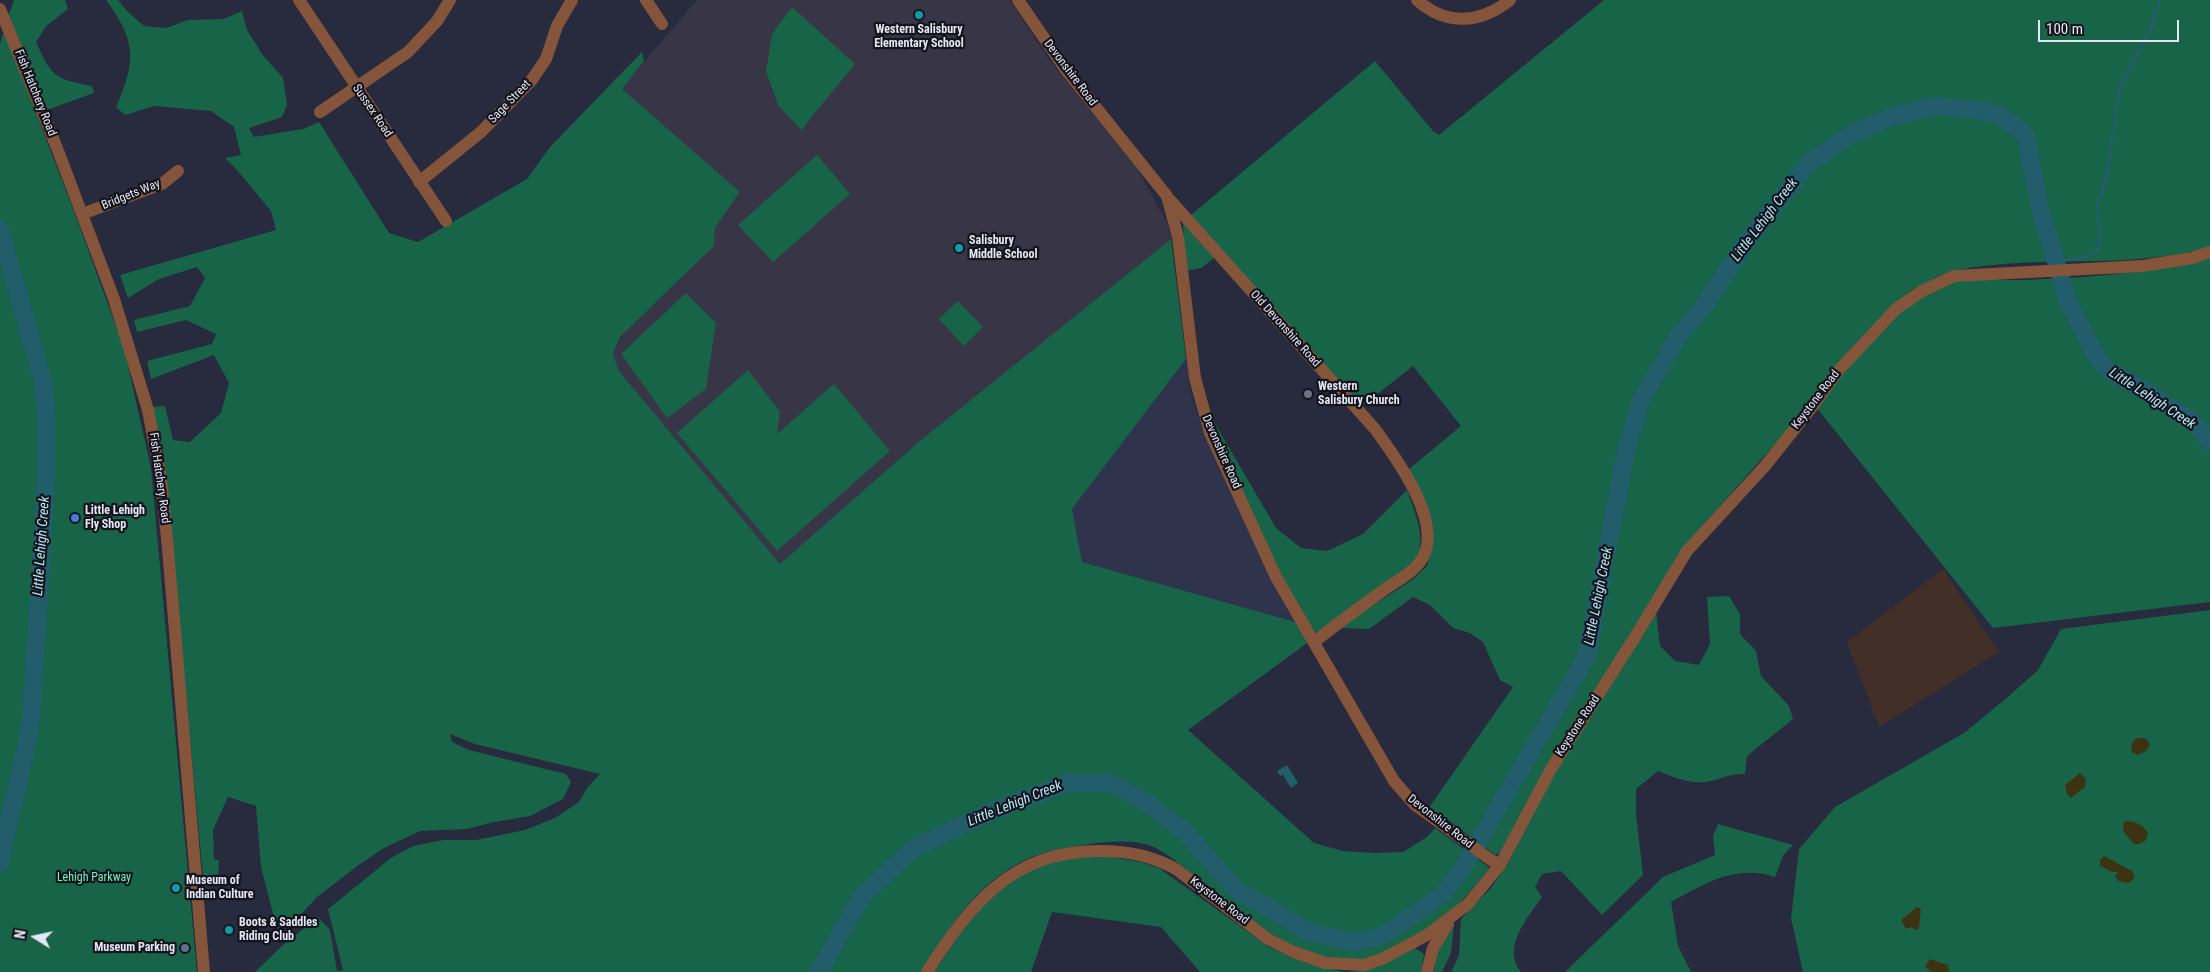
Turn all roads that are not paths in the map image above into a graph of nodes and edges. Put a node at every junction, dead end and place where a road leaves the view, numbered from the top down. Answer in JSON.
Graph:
{"nodes":[{"id":1,"x":299,"y":0,"type":"edge"},
{"id":2,"x":450,"y":0,"type":"edge"},
{"id":3,"x":572,"y":0,"type":"edge"},
{"id":4,"x":646,"y":0,"type":"edge"},
{"id":5,"x":1018,"y":0,"type":"edge"},
{"id":6,"x":1417,"y":0,"type":"edge"},
{"id":7,"x":1510,"y":0,"type":"edge"},
{"id":8,"x":0,"y":8,"type":"edge"},
{"id":9,"x":662,"y":24,"type":"dead end"},
{"id":10,"x":356,"y":87,"type":"junction"},
{"id":11,"x":320,"y":112,"type":"dead end"},
{"id":12,"x":178,"y":171,"type":"dead end"},
{"id":13,"x":419,"y":182,"type":"junction"},
{"id":14,"x":1167,"y":196,"type":"junction"},
{"id":15,"x":82,"y":214,"type":"junction"},
{"id":16,"x":446,"y":221,"type":"dead end"},
{"id":17,"x":2210,"y":252,"type":"edge"},
{"id":18,"x":1314,"y":642,"type":"junction"},
{"id":19,"x":1496,"y":863,"type":"junction"},
{"id":20,"x":1457,"y":913,"type":"junction"},
{"id":21,"x":204,"y":972,"type":"edge"},
{"id":22,"x":927,"y":972,"type":"edge"},
{"id":23,"x":1428,"y":972,"type":"edge"}],
"edges":[{"from":1,"to":10,"type":"street","name":"Sussex Road"},
{"from":2,"to":10,"type":"street"},
{"from":3,"to":13,"type":"street","name":"Sage Street"},
{"from":4,"to":9,"type":"street"},
{"from":5,"to":14,"type":"street","name":"Devonshire Road"},
{"from":6,"to":7,"type":"street"},
{"from":8,"to":15,"type":"street","name":"Fish Hatchery Road"},
{"from":10,"to":11,"type":"street"},
{"from":10,"to":13,"type":"street","name":"Sussex Road"},
{"from":12,"to":15,"type":"street","name":"Bridgets Way"},
{"from":13,"to":16,"type":"street","name":"Sussex Road"},
{"from":14,"to":18,"type":"street","name":"Devonshire Road"},
{"from":14,"to":18,"type":"street","name":"Old Devonshire Road"},
{"from":15,"to":21,"type":"street","name":"Fish Hatchery Road"},
{"from":17,"to":19,"type":"street","name":"Keystone Road"},
{"from":18,"to":19,"type":"street","name":"Devonshire Road"},
{"from":19,"to":20,"type":"street","name":"Keystone Road"},
{"from":20,"to":22,"type":"street","name":"Keystone Road"},
{"from":20,"to":23,"type":"street"}]}
